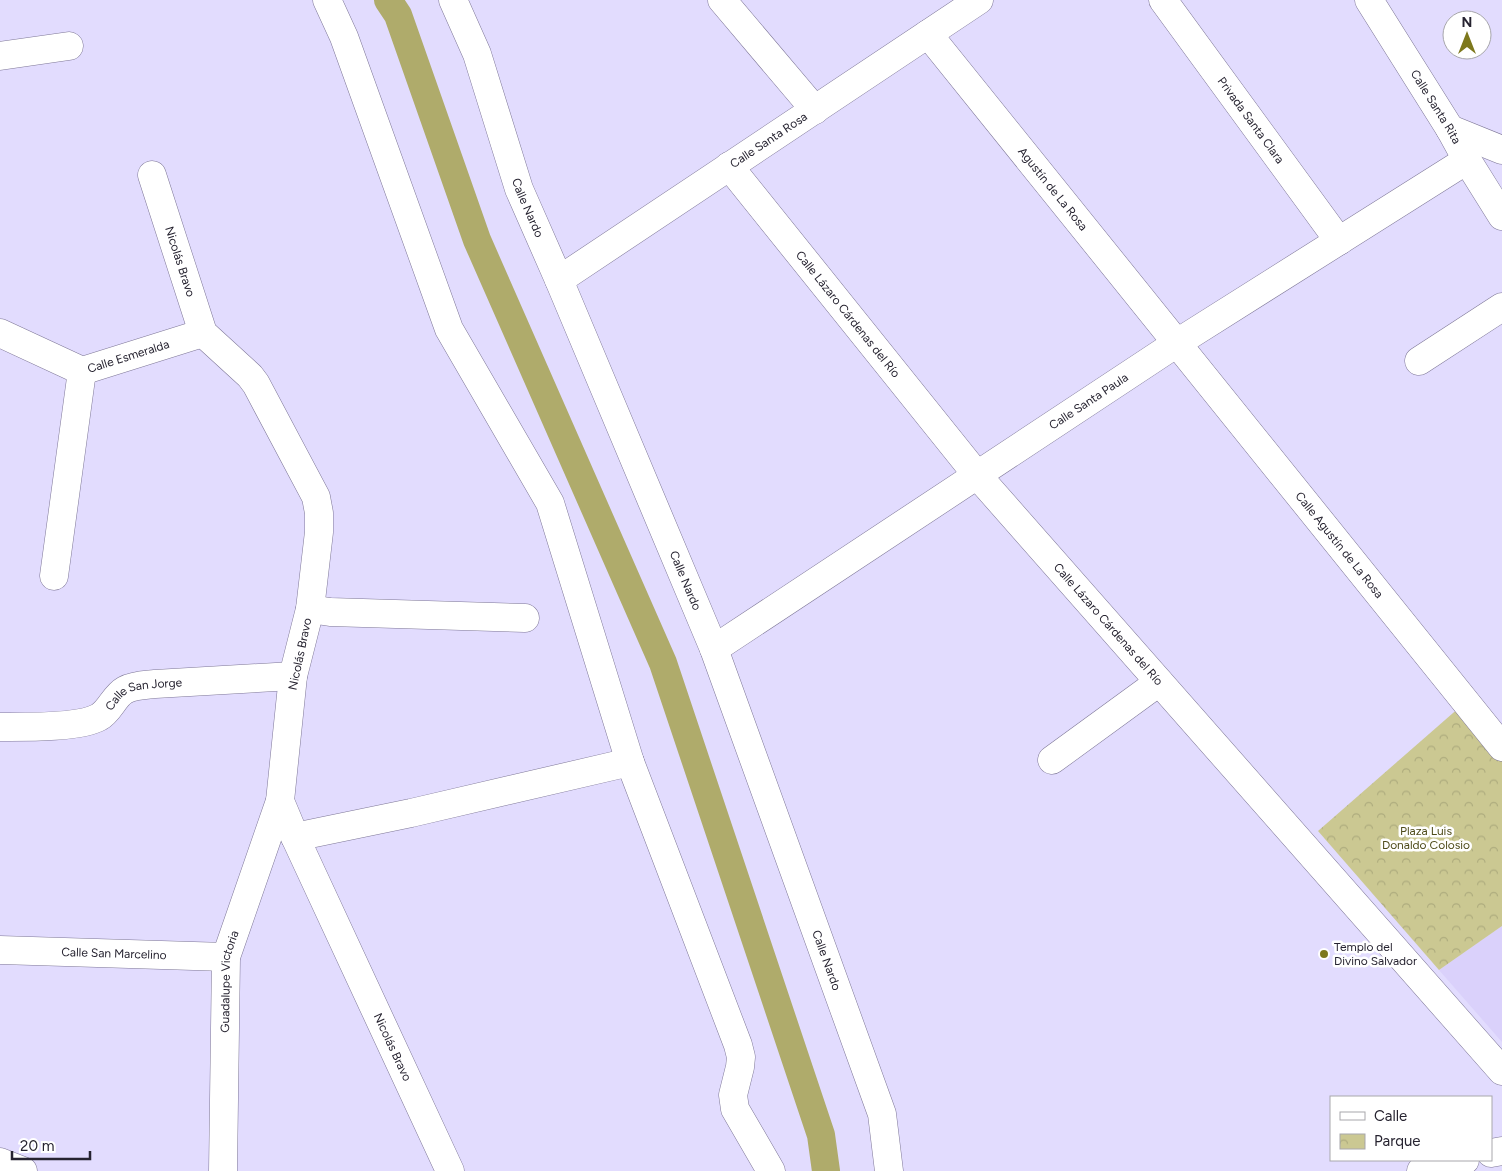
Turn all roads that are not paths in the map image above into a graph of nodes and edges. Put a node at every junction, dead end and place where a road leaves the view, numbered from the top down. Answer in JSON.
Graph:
{"nodes":[{"id":1,"x":327,"y":0,"type":"edge"},
{"id":2,"x":453,"y":0,"type":"edge"},
{"id":3,"x":722,"y":0,"type":"edge"},
{"id":4,"x":979,"y":0,"type":"edge"},
{"id":5,"x":1164,"y":0,"type":"edge"},
{"id":6,"x":1369,"y":0,"type":"edge"},
{"id":7,"x":928,"y":34,"type":"junction"},
{"id":8,"x":69,"y":46,"type":"dead end"},
{"id":9,"x":0,"y":56,"type":"edge"},
{"id":10,"x":814,"y":110,"type":"junction"},
{"id":11,"x":1450,"y":129,"type":"junction"},
{"id":12,"x":1502,"y":150,"type":"edge"},
{"id":13,"x":1467,"y":160,"type":"junction"},
{"id":14,"x":729,"y":166,"type":"junction"},
{"id":15,"x":152,"y":175,"type":"dead end"},
{"id":16,"x":1502,"y":216,"type":"edge"},
{"id":17,"x":1339,"y":241,"type":"junction"},
{"id":18,"x":559,"y":280,"type":"junction"},
{"id":19,"x":1502,"y":307,"type":"edge"},
{"id":20,"x":0,"y":333,"type":"edge"},
{"id":21,"x":203,"y":333,"type":"junction"},
{"id":22,"x":1177,"y":343,"type":"junction"},
{"id":23,"x":1419,"y":361,"type":"dead end"},
{"id":24,"x":82,"y":371,"type":"junction"},
{"id":25,"x":978,"y":475,"type":"junction"},
{"id":26,"x":54,"y":576,"type":"dead end"},
{"id":27,"x":310,"y":608,"type":"junction"},
{"id":28,"x":525,"y":618,"type":"dead end"},
{"id":29,"x":714,"y":649,"type":"junction"},
{"id":30,"x":293,"y":676,"type":"junction"},
{"id":31,"x":1159,"y":682,"type":"junction"},
{"id":32,"x":0,"y":727,"type":"edge"},
{"id":33,"x":1502,"y":747,"type":"edge"},
{"id":34,"x":1052,"y":760,"type":"dead end"},
{"id":35,"x":630,"y":762,"type":"junction"},
{"id":36,"x":280,"y":801,"type":"junction"},
{"id":37,"x":294,"y":837,"type":"junction"},
{"id":38,"x":0,"y":950,"type":"edge"},
{"id":39,"x":226,"y":958,"type":"junction"},
{"id":40,"x":1502,"y":1071,"type":"edge"},
{"id":41,"x":1461,"y":1161,"type":"edge"},
{"id":42,"x":0,"y":1162,"type":"edge"},
{"id":43,"x":23,"y":1171,"type":"edge"},
{"id":44,"x":223,"y":1171,"type":"edge"},
{"id":45,"x":450,"y":1171,"type":"edge"},
{"id":46,"x":771,"y":1171,"type":"edge"},
{"id":47,"x":889,"y":1171,"type":"edge"},
{"id":48,"x":1421,"y":1171,"type":"edge"}],
"edges":[{"from":1,"to":35,"type":"street"},
{"from":2,"to":18,"type":"street","name":"Calle Nardo"},
{"from":3,"to":10,"type":"street"},
{"from":4,"to":7,"type":"street","name":"Calle Santa Rosa"},
{"from":5,"to":17,"type":"street","name":"Privada Santa Clara"},
{"from":6,"to":11,"type":"street","name":"Calle Santa Rita"},
{"from":7,"to":10,"type":"street","name":"Calle Santa Rosa"},
{"from":7,"to":22,"type":"street","name":"Agustín de La Rosa"},
{"from":8,"to":9,"type":"street"},
{"from":10,"to":14,"type":"street","name":"Calle Santa Rosa"},
{"from":11,"to":12,"type":"street"},
{"from":11,"to":13,"type":"street","name":"Calle Santa Rita"},
{"from":13,"to":16,"type":"street","name":"Calle Santa Rita"},
{"from":13,"to":17,"type":"street","name":"Calle Santa Paula"},
{"from":14,"to":18,"type":"street","name":"Calle Santa Rosa"},
{"from":14,"to":25,"type":"street","name":"Calle Lázaro Cárdenas del Río"},
{"from":15,"to":21,"type":"street","name":"Nicolás Bravo"},
{"from":17,"to":22,"type":"street","name":"Calle Santa Paula"},
{"from":18,"to":29,"type":"street","name":"Calle Nardo"},
{"from":19,"to":23,"type":"street"},
{"from":20,"to":24,"type":"street","name":"Calle Esmeralda"},
{"from":21,"to":24,"type":"street","name":"Calle Esmeralda"},
{"from":21,"to":27,"type":"street","name":"Nicolás Bravo"},
{"from":22,"to":25,"type":"street","name":"Calle Santa Paula"},
{"from":22,"to":33,"type":"street","name":"Calle Agustín de La Rosa"},
{"from":24,"to":26,"type":"street"},
{"from":25,"to":29,"type":"street","name":"Calle Santa Paula"},
{"from":25,"to":31,"type":"street","name":"Calle Lázaro Cárdenas del Río"},
{"from":27,"to":28,"type":"street"},
{"from":27,"to":30,"type":"street","name":"Nicolás Bravo"},
{"from":29,"to":47,"type":"street","name":"Calle Nardo"},
{"from":30,"to":32,"type":"street","name":"Calle San Jorge"},
{"from":30,"to":36,"type":"street","name":"Nicolás Bravo"},
{"from":31,"to":34,"type":"street"},
{"from":31,"to":40,"type":"street","name":"Calle Lázaro Cárdenas del Río"},
{"from":35,"to":37,"type":"street"},
{"from":35,"to":46,"type":"street"},
{"from":36,"to":37,"type":"street","name":"Nicolás Bravo"},
{"from":36,"to":39,"type":"street","name":"Guadalupe Victoria"},
{"from":37,"to":45,"type":"street","name":"Nicolás Bravo"},
{"from":38,"to":39,"type":"street","name":"Calle San Marcelino"},
{"from":39,"to":44,"type":"street","name":"Guadalupe Victoria"},
{"from":41,"to":48,"type":"street"},
{"from":42,"to":43,"type":"street"}]}
